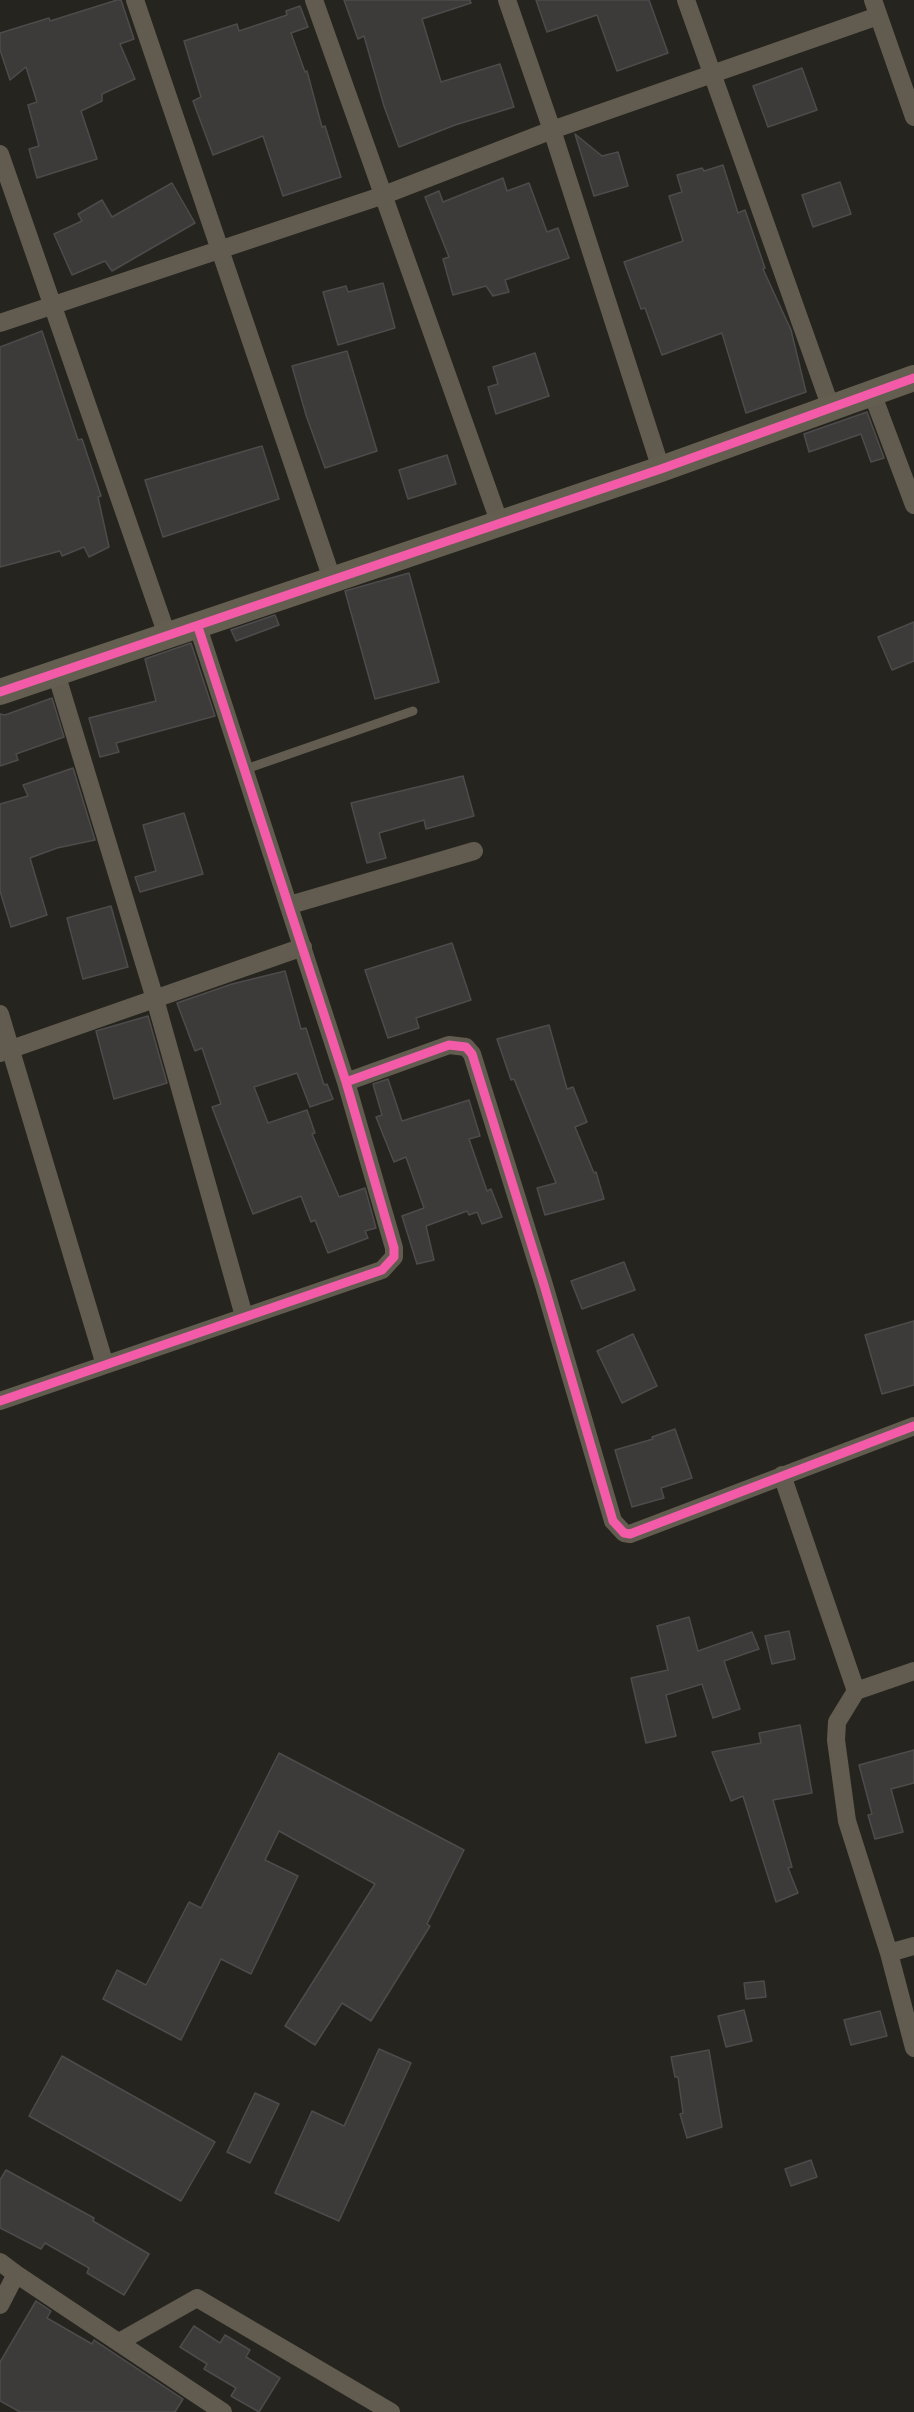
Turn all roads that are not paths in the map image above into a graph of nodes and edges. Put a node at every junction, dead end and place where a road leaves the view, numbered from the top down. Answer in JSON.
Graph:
{"nodes":[{"id":1,"x":135,"y":0,"type":"edge"},
{"id":2,"x":314,"y":0,"type":"edge"},
{"id":3,"x":507,"y":0,"type":"edge"},
{"id":4,"x":686,"y":0,"type":"edge"},
{"id":5,"x":876,"y":8,"type":"edge"},
{"id":6,"x":711,"y":73,"type":"junction"},
{"id":7,"x":914,"y":117,"type":"edge"},
{"id":8,"x":552,"y":130,"type":"junction"},
{"id":9,"x":0,"y":154,"type":"edge"},
{"id":10,"x":384,"y":195,"type":"junction"},
{"id":11,"x":220,"y":248,"type":"junction"},
{"id":12,"x":51,"y":305,"type":"junction"},
{"id":13,"x":0,"y":323,"type":"edge"},
{"id":14,"x":914,"y":378,"type":"edge"},
{"id":15,"x":872,"y":393,"type":"junction"},
{"id":16,"x":831,"y":408,"type":"junction"},
{"id":17,"x":661,"y":469,"type":"junction"},
{"id":18,"x":914,"y":505,"type":"edge"},
{"id":19,"x":500,"y":524,"type":"junction"},
{"id":20,"x":332,"y":579,"type":"junction"},
{"id":21,"x":198,"y":627,"type":"junction"},
{"id":22,"x":167,"y":635,"type":"junction"},
{"id":23,"x":56,"y":674,"type":"junction"},
{"id":24,"x":0,"y":691,"type":"edge"},
{"id":25,"x":413,"y":711,"type":"dead end"},
{"id":26,"x":246,"y":769,"type":"junction"},
{"id":27,"x":474,"y":851,"type":"dead end"},
{"id":28,"x":290,"y":904,"type":"junction"},
{"id":29,"x":303,"y":947,"type":"junction"},
{"id":30,"x":155,"y":999,"type":"junction"},
{"id":31,"x":0,"y":1014,"type":"edge"},
{"id":32,"x":5,"y":1051,"type":"edge"},
{"id":33,"x":346,"y":1082,"type":"junction"},
{"id":34,"x":244,"y":1316,"type":"junction"},
{"id":35,"x":105,"y":1365,"type":"junction"},
{"id":36,"x":0,"y":1401,"type":"edge"},
{"id":37,"x":914,"y":1426,"type":"edge"},
{"id":38,"x":782,"y":1475,"type":"junction"},
{"id":39,"x":914,"y":1671,"type":"edge"},
{"id":40,"x":856,"y":1691,"type":"junction"},
{"id":41,"x":914,"y":1946,"type":"edge"},
{"id":42,"x":889,"y":1953,"type":"junction"},
{"id":43,"x":914,"y":2048,"type":"edge"},
{"id":44,"x":0,"y":2262,"type":"edge"},
{"id":45,"x":16,"y":2274,"type":"junction"},
{"id":46,"x":0,"y":2305,"type":"edge"},
{"id":47,"x":118,"y":2342,"type":"junction"},
{"id":48,"x":223,"y":2412,"type":"edge"},
{"id":49,"x":390,"y":2412,"type":"edge"}],
"edges":[{"from":1,"to":11,"type":"street"},
{"from":2,"to":10,"type":"street"},
{"from":3,"to":8,"type":"street"},
{"from":4,"to":6,"type":"street"},
{"from":5,"to":6,"type":"street"},
{"from":5,"to":7,"type":"street"},
{"from":6,"to":8,"type":"street"},
{"from":6,"to":16,"type":"street"},
{"from":8,"to":10,"type":"street"},
{"from":8,"to":17,"type":"street"},
{"from":9,"to":12,"type":"street"},
{"from":10,"to":11,"type":"street"},
{"from":10,"to":19,"type":"street"},
{"from":11,"to":12,"type":"street"},
{"from":11,"to":20,"type":"street"},
{"from":12,"to":13,"type":"street"},
{"from":12,"to":22,"type":"street"},
{"from":14,"to":15,"type":"street"},
{"from":15,"to":16,"type":"street"},
{"from":15,"to":18,"type":"street"},
{"from":16,"to":17,"type":"street"},
{"from":17,"to":19,"type":"street"},
{"from":19,"to":20,"type":"street"},
{"from":20,"to":21,"type":"street"},
{"from":21,"to":22,"type":"street"},
{"from":21,"to":26,"type":"street"},
{"from":22,"to":23,"type":"street"},
{"from":23,"to":24,"type":"street"},
{"from":23,"to":30,"type":"street"},
{"from":25,"to":26,"type":"lane"},
{"from":26,"to":28,"type":"street"},
{"from":27,"to":28,"type":"street"},
{"from":28,"to":29,"type":"street"},
{"from":29,"to":30,"type":"street"},
{"from":29,"to":33,"type":"street"},
{"from":30,"to":32,"type":"street"},
{"from":30,"to":34,"type":"street"},
{"from":31,"to":32,"type":"street"},
{"from":32,"to":35,"type":"street"},
{"from":33,"to":34,"type":"street"},
{"from":33,"to":38,"type":"street"},
{"from":34,"to":35,"type":"street"},
{"from":35,"to":36,"type":"street"},
{"from":37,"to":38,"type":"street"},
{"from":38,"to":40,"type":"street"},
{"from":39,"to":40,"type":"street"},
{"from":40,"to":42,"type":"street"},
{"from":41,"to":42,"type":"street"},
{"from":42,"to":43,"type":"street"},
{"from":44,"to":45,"type":"street"},
{"from":45,"to":46,"type":"street"},
{"from":45,"to":47,"type":"street"},
{"from":47,"to":48,"type":"street"},
{"from":47,"to":49,"type":"street"}]}
